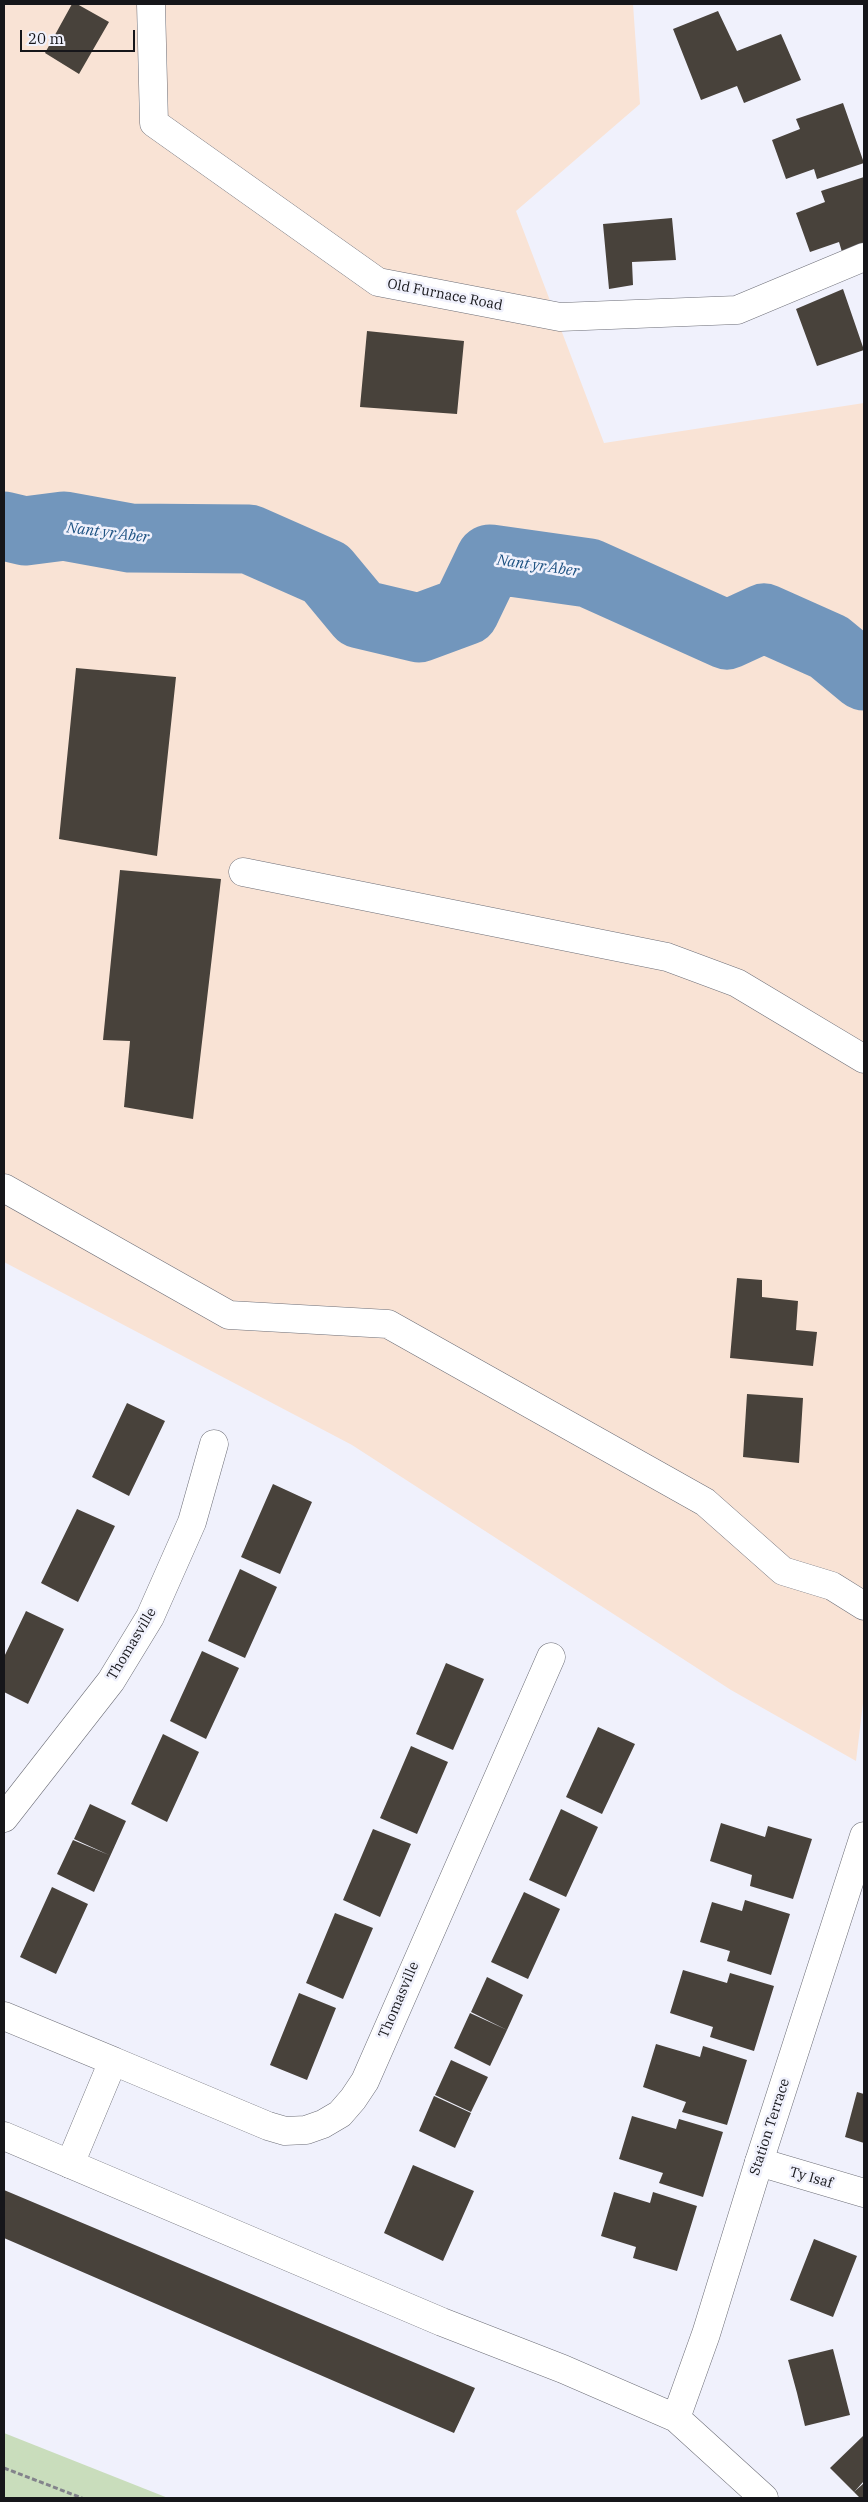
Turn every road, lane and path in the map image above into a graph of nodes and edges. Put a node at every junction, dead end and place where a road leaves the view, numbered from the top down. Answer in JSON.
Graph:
{"nodes":[{"id":1,"x":150,"y":4,"type":"edge"},
{"id":2,"x":864,"y":257,"type":"edge"},
{"id":3,"x":243,"y":872,"type":"dead end"},
{"id":4,"x":864,"y":1059,"type":"edge"},
{"id":5,"x":4,"y":1188,"type":"edge"},
{"id":6,"x":214,"y":1444,"type":"dead end"},
{"id":7,"x":864,"y":1606,"type":"edge"},
{"id":8,"x":550,"y":1657,"type":"dead end"},
{"id":9,"x":4,"y":1818,"type":"edge"},
{"id":10,"x":864,"y":1836,"type":"edge"},
{"id":11,"x":4,"y":2016,"type":"edge"},
{"id":12,"x":112,"y":2061,"type":"junction"},
{"id":13,"x":4,"y":2136,"type":"edge"},
{"id":14,"x":759,"y":2162,"type":"junction"},
{"id":15,"x":70,"y":2164,"type":"junction"},
{"id":16,"x":864,"y":2193,"type":"edge"},
{"id":17,"x":676,"y":2418,"type":"junction"},
{"id":18,"x":4,"y":2468,"type":"edge"},
{"id":19,"x":82,"y":2498,"type":"edge"},
{"id":20,"x":764,"y":2498,"type":"edge"}],
"edges":[{"from":1,"to":2,"type":"street","name":"Old Furnace Road"},
{"from":3,"to":4,"type":"street"},
{"from":5,"to":7,"type":"street"},
{"from":6,"to":9,"type":"street","name":"Thomasville"},
{"from":8,"to":12,"type":"street","name":"Thomasville"},
{"from":10,"to":14,"type":"street","name":"Station Terrace"},
{"from":11,"to":12,"type":"street","name":"Thomasville"},
{"from":12,"to":15,"type":"street"},
{"from":13,"to":15,"type":"street"},
{"from":14,"to":16,"type":"street","name":"Ty Isaf"},
{"from":14,"to":17,"type":"street","name":"Station Terrace"},
{"from":15,"to":17,"type":"street"},
{"from":17,"to":20,"type":"street"},
{"from":18,"to":19,"type":"path"}]}
